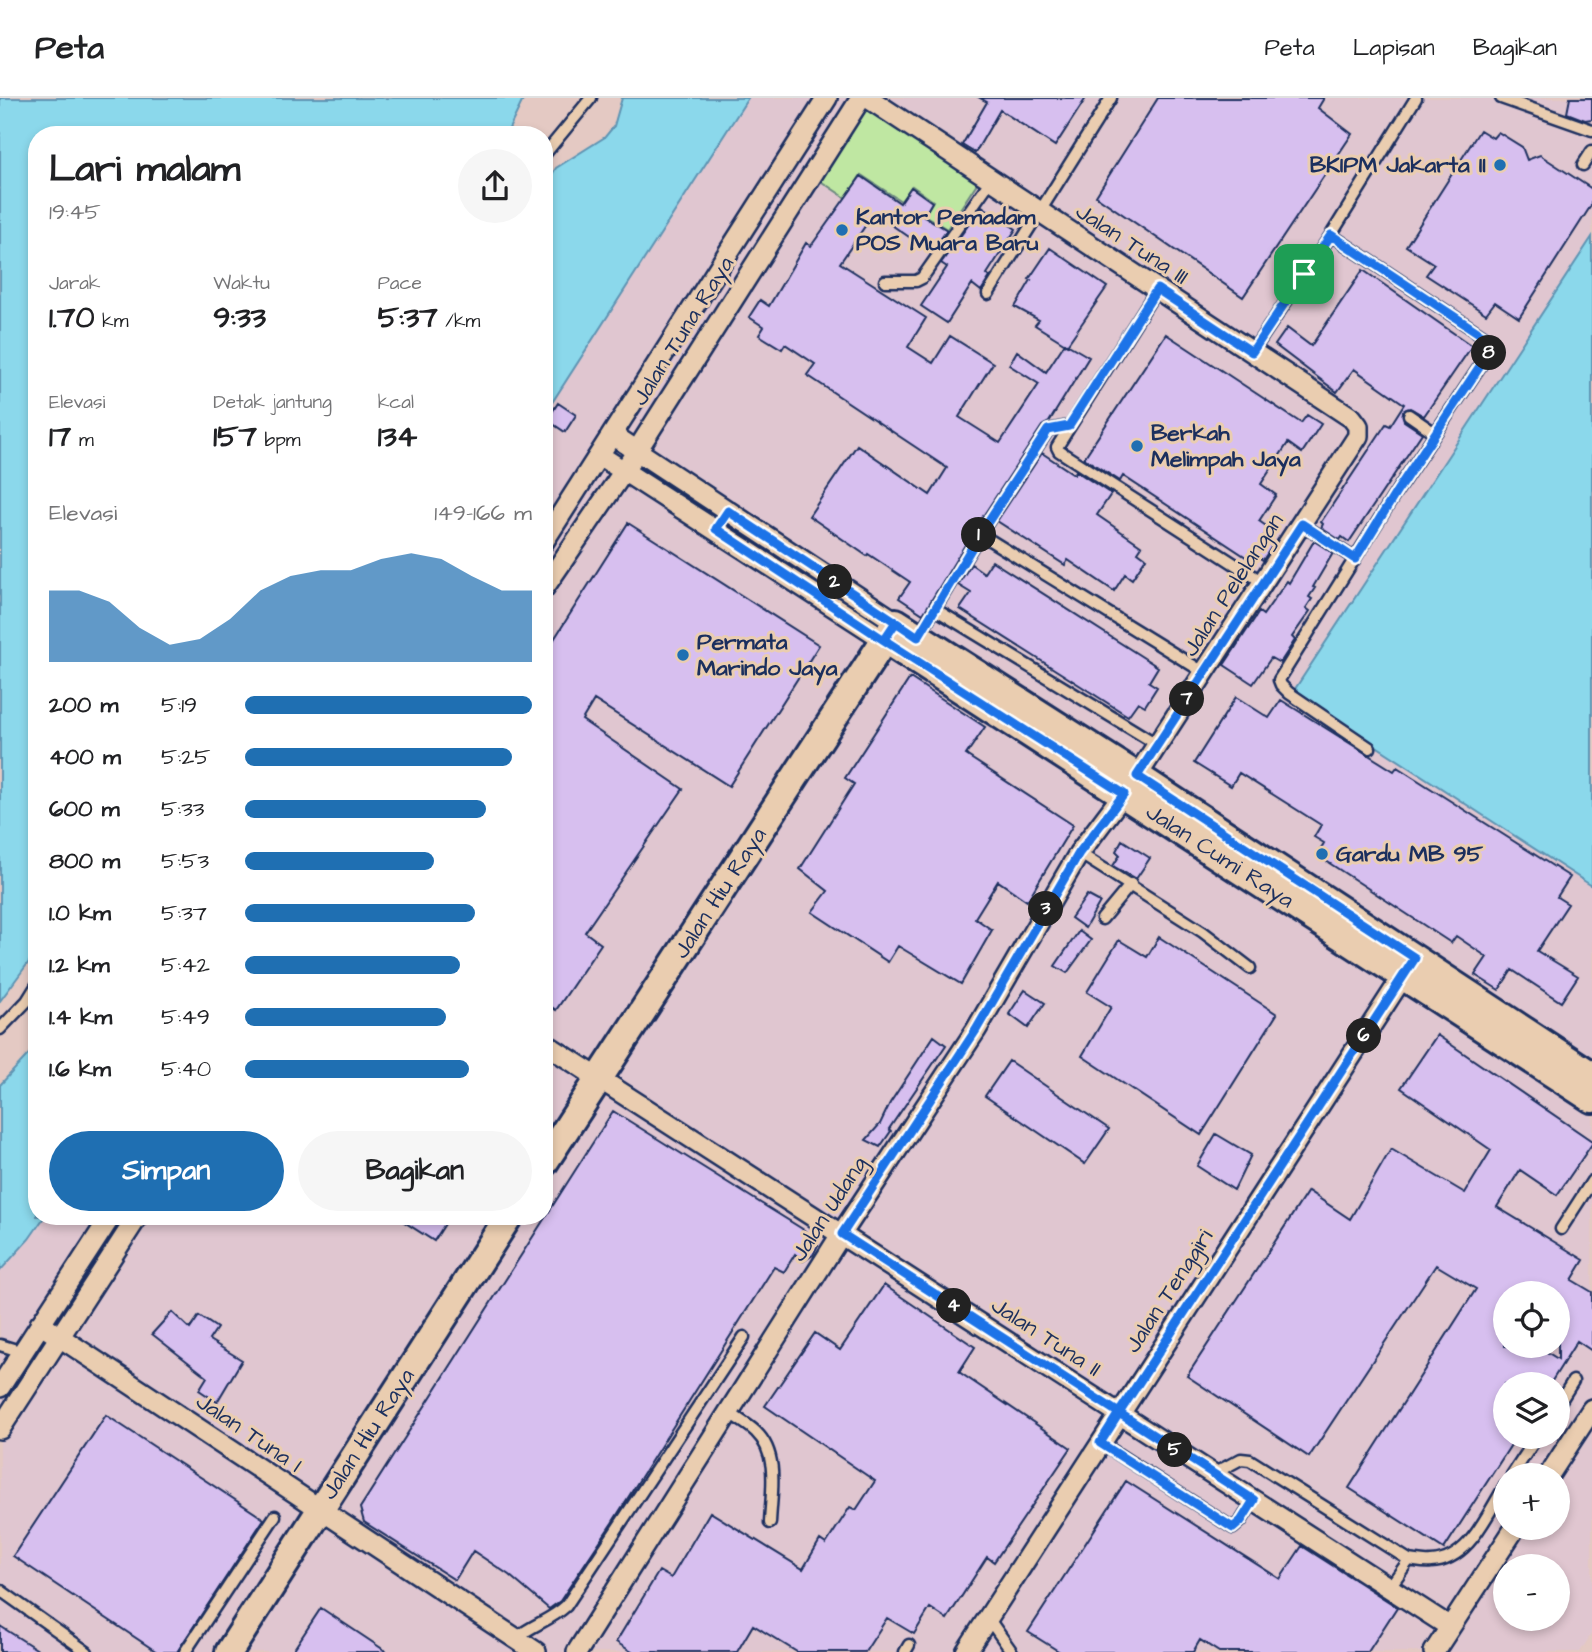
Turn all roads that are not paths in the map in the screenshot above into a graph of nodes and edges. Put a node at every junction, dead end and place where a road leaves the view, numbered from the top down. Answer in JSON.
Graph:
{"nodes":[{"id":1,"x":591,"y":98,"type":"edge"},
{"id":2,"x":827,"y":98,"type":"edge"},
{"id":3,"x":861,"y":98,"type":"edge"},
{"id":4,"x":868,"y":98,"type":"edge"},
{"id":5,"x":1111,"y":98,"type":"edge"},
{"id":6,"x":1416,"y":98,"type":"edge"},
{"id":7,"x":1501,"y":98,"type":"edge"},
{"id":8,"x":1592,"y":130,"type":"edge"},
{"id":9,"x":553,"y":144,"type":"edge"},
{"id":10,"x":1592,"y":151,"type":"edge"},
{"id":11,"x":1583,"y":165,"type":"dead end"},
{"id":12,"x":990,"y":180,"type":"junction"},
{"id":13,"x":1041,"y":213,"type":"junction"},
{"id":14,"x":1331,"y":235,"type":"junction"},
{"id":15,"x":885,"y":281,"type":"dead end"},
{"id":16,"x":1157,"y":289,"type":"junction"},
{"id":17,"x":988,"y":294,"type":"dead end"},
{"id":18,"x":701,"y":296,"type":"junction"},
{"id":19,"x":726,"y":312,"type":"junction"},
{"id":20,"x":1252,"y":352,"type":"junction"},
{"id":21,"x":1409,"y":415,"type":"dead end"},
{"id":22,"x":1069,"y":426,"type":"junction"},
{"id":23,"x":1435,"y":433,"type":"junction"},
{"id":24,"x":613,"y":435,"type":"junction"},
{"id":25,"x":1358,"y":436,"type":"joint"},
{"id":26,"x":637,"y":450,"type":"junction"},
{"id":27,"x":599,"y":455,"type":"junction"},
{"id":28,"x":624,"y":471,"type":"junction"},
{"id":29,"x":728,"y":511,"type":"junction"},
{"id":30,"x":1302,"y":524,"type":"junction"},
{"id":31,"x":553,"y":527,"type":"edge"},
{"id":32,"x":716,"y":529,"type":"junction"},
{"id":33,"x":980,"y":534,"type":"junction"},
{"id":34,"x":1355,"y":559,"type":"junction"},
{"id":35,"x":553,"y":569,"type":"edge"},
{"id":36,"x":1264,"y":583,"type":"junction"},
{"id":37,"x":935,"y":609,"type":"junction"},
{"id":38,"x":899,"y":633,"type":"junction"},
{"id":39,"x":1205,"y":673,"type":"junction"},
{"id":40,"x":1158,"y":745,"type":"junction"},
{"id":41,"x":1370,"y":748,"type":"dead end"},
{"id":42,"x":1130,"y":785,"type":"junction"},
{"id":43,"x":1079,"y":853,"type":"junction"},
{"id":44,"x":1131,"y":884,"type":"junction"},
{"id":45,"x":1101,"y":919,"type":"dead end"},
{"id":46,"x":1409,"y":967,"type":"junction"},
{"id":47,"x":1250,"y":968,"type":"dead end"},
{"id":48,"x":28,"y":998,"type":"edge"},
{"id":49,"x":0,"y":1028,"type":"edge"},
{"id":50,"x":1521,"y":1041,"type":"junction"},
{"id":51,"x":553,"y":1049,"type":"edge"},
{"id":52,"x":1592,"y":1075,"type":"edge"},
{"id":53,"x":599,"y":1078,"type":"junction"},
{"id":54,"x":1592,"y":1099,"type":"edge"},
{"id":55,"x":553,"y":1149,"type":"edge"},
{"id":56,"x":1592,"y":1181,"type":"edge"},
{"id":57,"x":105,"y":1225,"type":"edge"},
{"id":58,"x":132,"y":1225,"type":"edge"},
{"id":59,"x":503,"y":1225,"type":"edge"},
{"id":60,"x":1561,"y":1229,"type":"dead end"},
{"id":61,"x":842,"y":1234,"type":"junction"},
{"id":62,"x":40,"y":1324,"type":"junction"},
{"id":63,"x":60,"y":1337,"type":"junction"},
{"id":64,"x":744,"y":1338,"type":"dead end"},
{"id":65,"x":0,"y":1345,"type":"edge"},
{"id":66,"x":23,"y":1352,"type":"junction"},
{"id":67,"x":1573,"y":1381,"type":"dead end"},
{"id":68,"x":1570,"y":1386,"type":"edge"},
{"id":69,"x":0,"y":1387,"type":"edge"},
{"id":70,"x":1592,"y":1409,"type":"edge"},
{"id":71,"x":729,"y":1412,"type":"junction"},
{"id":72,"x":1119,"y":1413,"type":"junction"},
{"id":73,"x":0,"y":1429,"type":"edge"},
{"id":74,"x":1100,"y":1443,"type":"junction"},
{"id":75,"x":1557,"y":1463,"type":"edge"},
{"id":76,"x":1213,"y":1474,"type":"junction"},
{"id":77,"x":1254,"y":1500,"type":"junction"},
{"id":78,"x":1493,"y":1505,"type":"edge"},
{"id":79,"x":319,"y":1509,"type":"junction"},
{"id":80,"x":275,"y":1516,"type":"dead end"},
{"id":81,"x":770,"y":1523,"type":"dead end"},
{"id":82,"x":1507,"y":1540,"type":"edge"},
{"id":83,"x":1409,"y":1560,"type":"junction"},
{"id":84,"x":1390,"y":1588,"type":"junction"},
{"id":85,"x":0,"y":1590,"type":"edge"},
{"id":86,"x":988,"y":1618,"type":"junction"},
{"id":87,"x":1450,"y":1627,"type":"junction"},
{"id":88,"x":516,"y":1638,"type":"junction"},
{"id":89,"x":87,"y":1652,"type":"edge"},
{"id":90,"x":185,"y":1652,"type":"edge"},
{"id":91,"x":229,"y":1652,"type":"edge"},
{"id":92,"x":536,"y":1652,"type":"edge"},
{"id":93,"x":577,"y":1652,"type":"edge"},
{"id":94,"x":966,"y":1652,"type":"edge"},
{"id":95,"x":1012,"y":1652,"type":"edge"},
{"id":96,"x":1434,"y":1652,"type":"edge"}],
"edges":[{"from":1,"to":9,"type":"lane"},
{"from":2,"to":18,"type":"street","name":"Jalan Tuna Raya"},
{"from":3,"to":19,"type":"street","name":"Jalan Tuna Raya"},
{"from":4,"to":12,"type":"street","name":"Jalan Tuna III"},
{"from":5,"to":13,"type":"lane"},
{"from":6,"to":14,"type":"lane"},
{"from":7,"to":8,"type":"lane"},
{"from":10,"to":11,"type":"lane"},
{"from":12,"to":13,"type":"street","name":"Jalan Tuna III"},
{"from":12,"to":15,"type":"lane"},
{"from":13,"to":16,"type":"street","name":"Jalan Tuna III"},
{"from":13,"to":17,"type":"lane"},
{"from":14,"to":20,"type":"lane"},
{"from":14,"to":23,"type":"lane"},
{"from":16,"to":20,"type":"street","name":"Jalan Tuna III"},
{"from":16,"to":22,"type":"lane"},
{"from":18,"to":19,"type":"street"},
{"from":18,"to":24,"type":"street","name":"Jalan Tuna Raya"},
{"from":19,"to":26,"type":"street","name":"Jalan Tuna Raya"},
{"from":20,"to":25,"type":"street","name":"Jalan Tuna III"},
{"from":21,"to":23,"type":"lane"},
{"from":22,"to":33,"type":"lane"},
{"from":22,"to":36,"type":"lane"},
{"from":23,"to":34,"type":"lane"},
{"from":24,"to":26,"type":"street","name":"Jalan Cumi Raya"},
{"from":24,"to":27,"type":"street","name":"Jalan Tuna Raya"},
{"from":25,"to":30,"type":"street","name":"Jalan Pelelangan"},
{"from":26,"to":28,"type":"street","name":"Jalan Tuna Raya"},
{"from":26,"to":29,"type":"street","name":"Jalan Cumi Raya"},
{"from":27,"to":28,"type":"street","name":"Jalan Cumi Raya"},
{"from":27,"to":31,"type":"street","name":"Jalan Tuna Raya"},
{"from":28,"to":32,"type":"street","name":"Jalan Cumi Raya"},
{"from":28,"to":35,"type":"street","name":"Jalan Tuna Raya"},
{"from":29,"to":32,"type":"street"},
{"from":29,"to":38,"type":"street","name":"Jalan Cumi Raya"},
{"from":30,"to":34,"type":"lane"},
{"from":30,"to":36,"type":"street","name":"Jalan Pelelangan"},
{"from":32,"to":38,"type":"street","name":"Jalan Cumi Raya"},
{"from":33,"to":37,"type":"lane"},
{"from":33,"to":39,"type":"lane"},
{"from":34,"to":41,"type":"lane"},
{"from":36,"to":39,"type":"street","name":"Jalan Pelelangan"},
{"from":37,"to":38,"type":"lane"},
{"from":37,"to":40,"type":"lane"},
{"from":38,"to":42,"type":"street","name":"Jalan Cumi Raya"},
{"from":38,"to":53,"type":"street","name":"Jalan Hiu Raya"},
{"from":39,"to":40,"type":"street","name":"Jalan Pelelangan"},
{"from":40,"to":42,"type":"street","name":"Jalan Pelelangan"},
{"from":42,"to":43,"type":"street","name":"Jalan Udang"},
{"from":42,"to":46,"type":"street","name":"Jalan Cumi Raya"},
{"from":43,"to":44,"type":"lane"},
{"from":43,"to":61,"type":"street","name":"Jalan Udang"},
{"from":44,"to":45,"type":"lane"},
{"from":44,"to":47,"type":"lane"},
{"from":46,"to":50,"type":"street","name":"Jalan Cumi Raya"},
{"from":46,"to":72,"type":"street","name":"Jalan Tenggiri"},
{"from":48,"to":49,"type":"lane"},
{"from":50,"to":52,"type":"street","name":"Jalan Cumi Raya"},
{"from":50,"to":54,"type":"street","name":"Jalan Cumi Raya"},
{"from":51,"to":53,"type":"street","name":"Jalan Tuna II"},
{"from":53,"to":55,"type":"street","name":"Jalan Hiu Raya"},
{"from":53,"to":61,"type":"street","name":"Jalan Tuna II"},
{"from":56,"to":60,"type":"lane"},
{"from":57,"to":62,"type":"street"},
{"from":58,"to":63,"type":"street"},
{"from":59,"to":79,"type":"street","name":"Jalan Hiu Raya"},
{"from":61,"to":71,"type":"street","name":"Jalan Udang"},
{"from":61,"to":72,"type":"street","name":"Jalan Tuna II"},
{"from":62,"to":63,"type":"street","name":"Jalan Tuna I"},
{"from":62,"to":66,"type":"street"},
{"from":63,"to":73,"type":"street"},
{"from":63,"to":79,"type":"street","name":"Jalan Tuna I"},
{"from":64,"to":88,"type":"lane"},
{"from":65,"to":66,"type":"lane"},
{"from":66,"to":69,"type":"street"},
{"from":67,"to":68,"type":"lane"},
{"from":70,"to":75,"type":"street"},
{"from":71,"to":81,"type":"lane"},
{"from":71,"to":93,"type":"street","name":"Jalan Udang"},
{"from":72,"to":74,"type":"street","name":"Jalan Tenggiri"},
{"from":72,"to":76,"type":"street","name":"Jalan Tuna II"},
{"from":74,"to":77,"type":"lane"},
{"from":74,"to":86,"type":"street","name":"Jalan Tenggiri"},
{"from":76,"to":77,"type":"street","name":"Jalan Tuna II"},
{"from":76,"to":83,"type":"lane"},
{"from":77,"to":84,"type":"street","name":"Jalan Tuna II"},
{"from":78,"to":83,"type":"lane"},
{"from":79,"to":88,"type":"street","name":"Jalan Tuna I"},
{"from":79,"to":91,"type":"street","name":"Jalan Hiu Raya"},
{"from":80,"to":90,"type":"lane"},
{"from":82,"to":87,"type":"street"},
{"from":83,"to":84,"type":"lane"},
{"from":84,"to":87,"type":"street","name":"Jalan Tuna II"},
{"from":85,"to":89,"type":"lane"},
{"from":86,"to":94,"type":"street","name":"Jalan Tenggiri"},
{"from":86,"to":95,"type":"lane"},
{"from":87,"to":96,"type":"street"},
{"from":88,"to":92,"type":"street","name":"Jalan Tuna I"}]}
